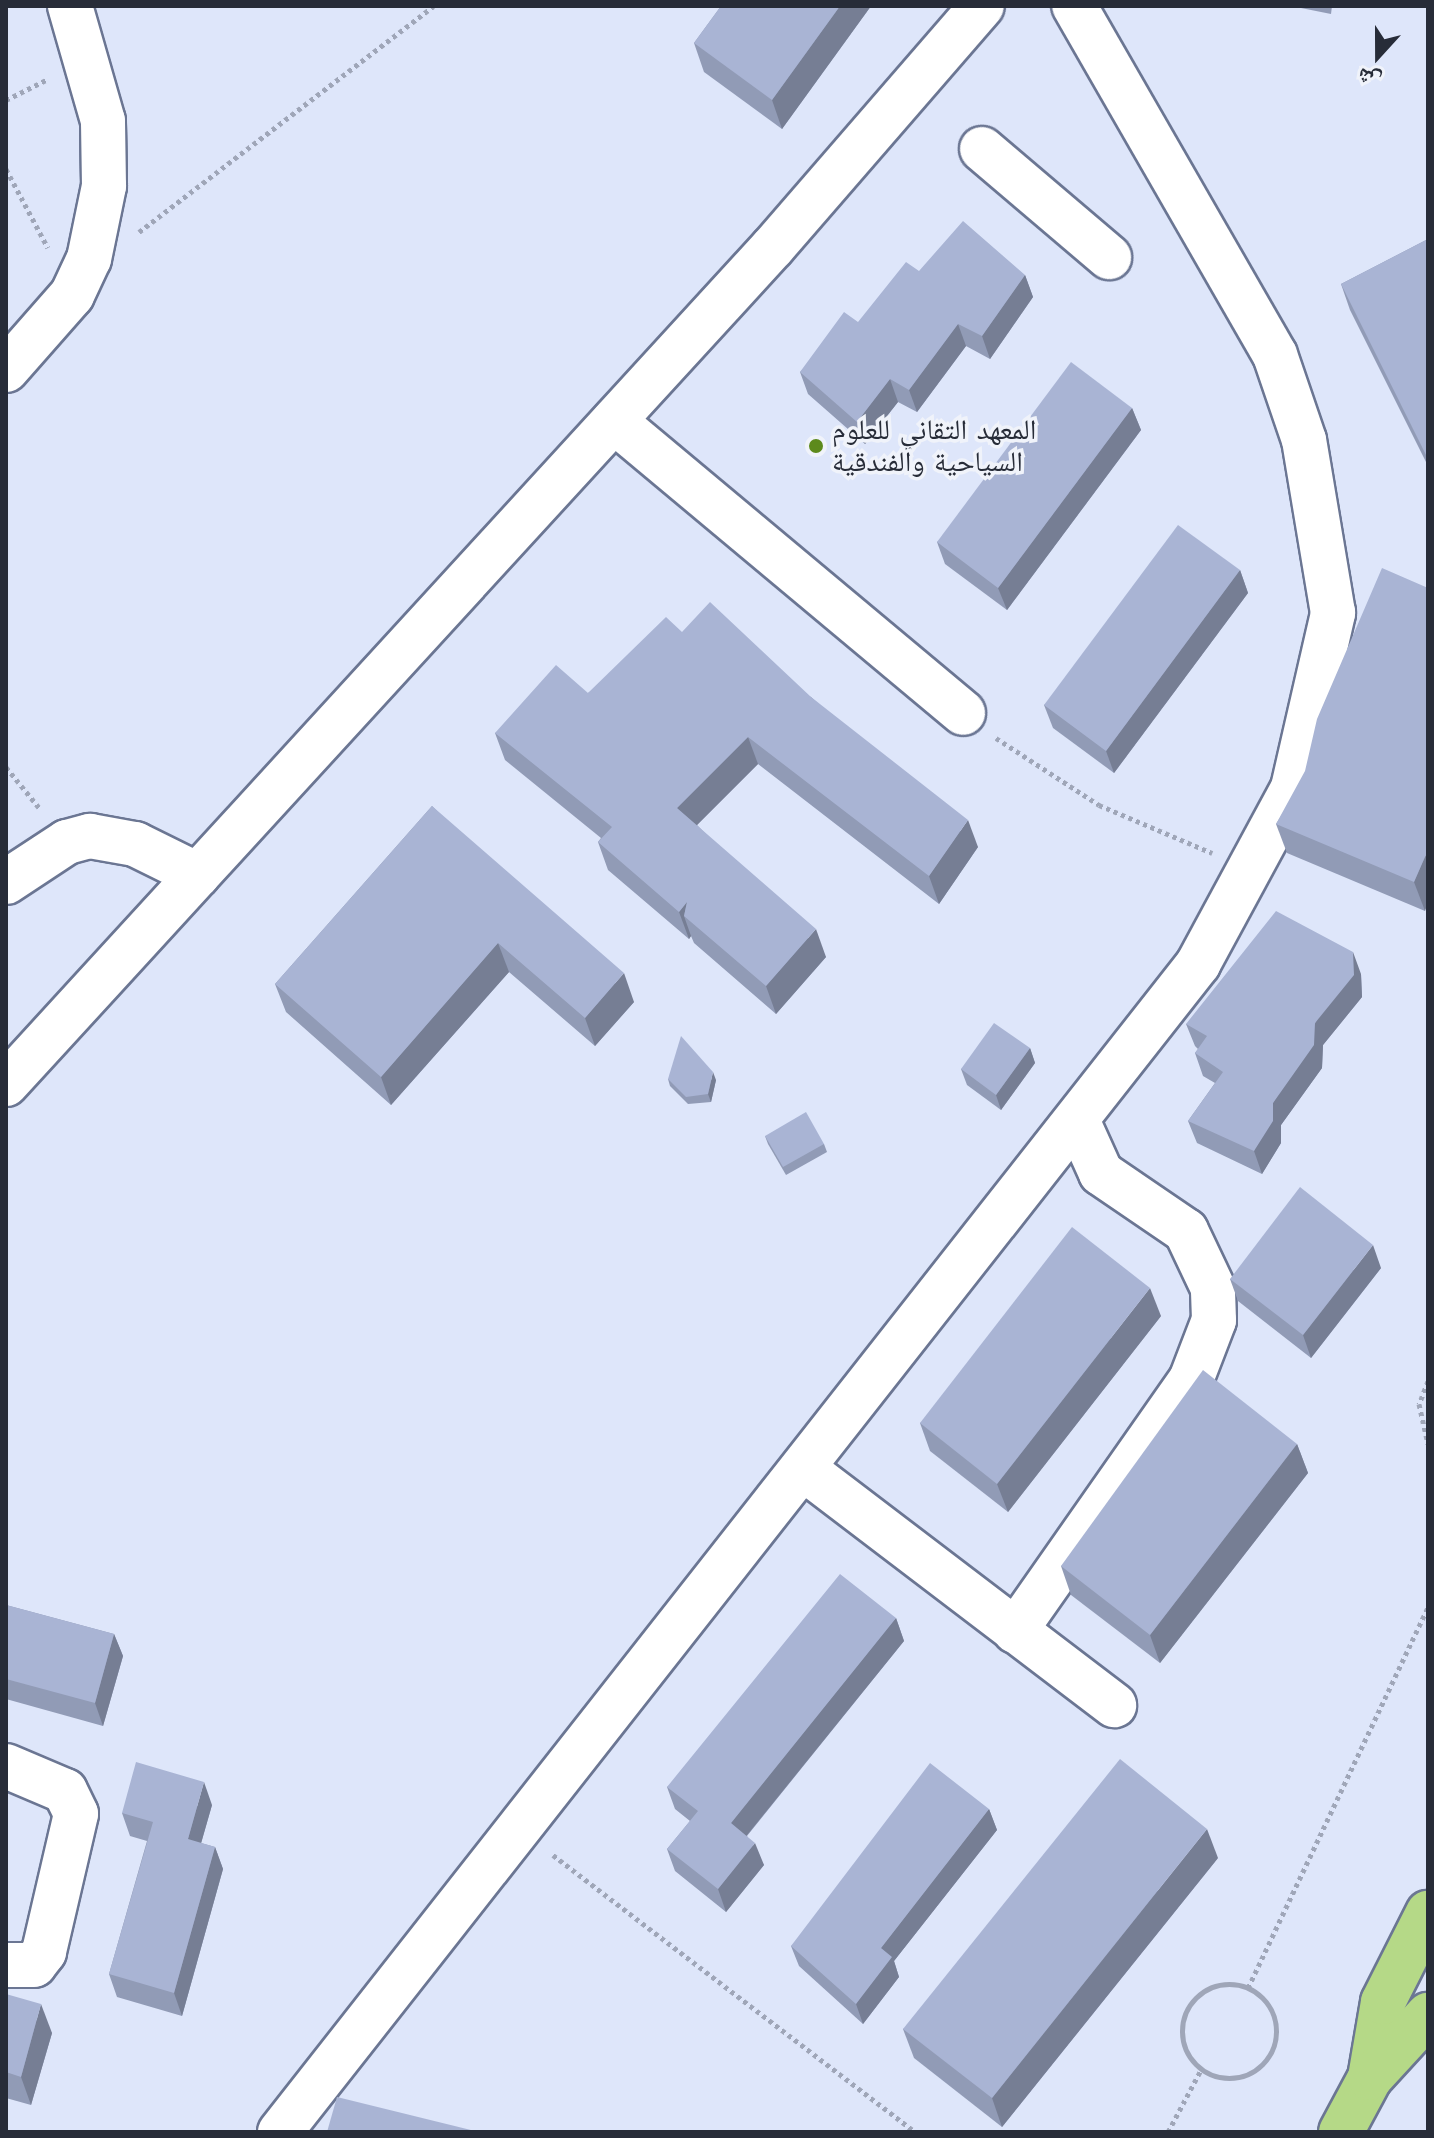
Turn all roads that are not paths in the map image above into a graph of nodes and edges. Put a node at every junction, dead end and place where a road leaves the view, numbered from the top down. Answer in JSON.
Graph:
{"nodes":[{"id":1,"x":70,"y":6,"type":"edge"},
{"id":2,"x":982,"y":6,"type":"edge"},
{"id":3,"x":1074,"y":6,"type":"edge"},
{"id":4,"x":982,"y":149,"type":"dead end"},
{"id":5,"x":1109,"y":257,"type":"dead end"},
{"id":6,"x":6,"y":370,"type":"edge"},
{"id":7,"x":614,"y":421,"type":"junction"},
{"id":8,"x":980,"y":726,"type":"road end"},
{"id":9,"x":198,"y":875,"type":"junction"},
{"id":10,"x":6,"y":882,"type":"edge"},
{"id":11,"x":6,"y":1084,"type":"edge"},
{"id":12,"x":1078,"y":1122,"type":"junction"},
{"id":13,"x":804,"y":1469,"type":"junction"},
{"id":14,"x":1015,"y":1631,"type":"junction"},
{"id":15,"x":1114,"y":1705,"type":"dead end"},
{"id":16,"x":6,"y":1766,"type":"edge"},
{"id":17,"x":1428,"y":1913,"type":"edge"},
{"id":18,"x":6,"y":1965,"type":"edge"},
{"id":19,"x":1428,"y":2015,"type":"edge"},
{"id":20,"x":1370,"y":2078,"type":"junction"},
{"id":21,"x":280,"y":2132,"type":"edge"},
{"id":22,"x":1341,"y":2132,"type":"edge"}],
"edges":[{"from":1,"to":6,"type":"street"},
{"from":2,"to":7,"type":"street"},
{"from":3,"to":12,"type":"street"},
{"from":4,"to":5,"type":"street"},
{"from":7,"to":8,"type":"street"},
{"from":7,"to":9,"type":"street"},
{"from":9,"to":10,"type":"street"},
{"from":9,"to":11,"type":"street"},
{"from":12,"to":13,"type":"street"},
{"from":12,"to":14,"type":"street"},
{"from":13,"to":14,"type":"street"},
{"from":13,"to":21,"type":"street"},
{"from":14,"to":15,"type":"street"},
{"from":16,"to":18,"type":"street"},
{"from":17,"to":20,"type":"main road"},
{"from":19,"to":20,"type":"main road"},
{"from":20,"to":22,"type":"main road"}]}
